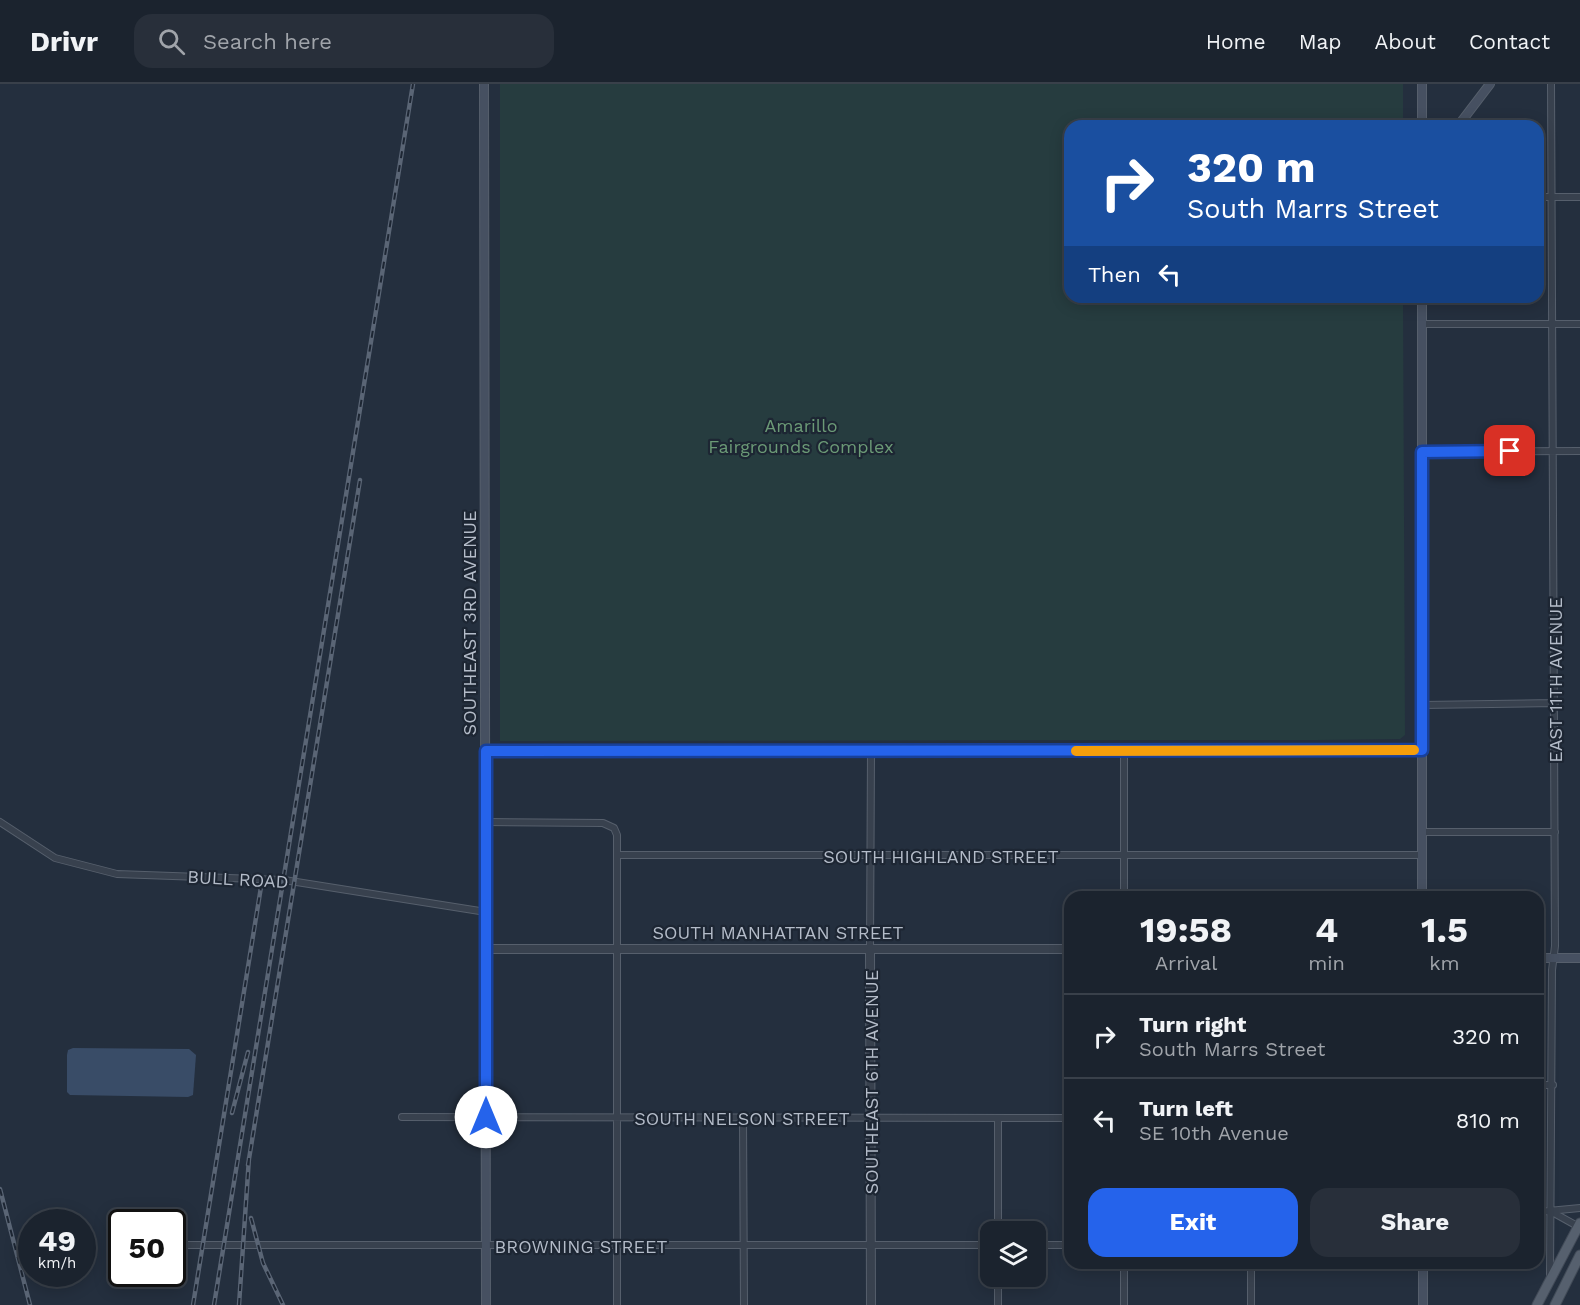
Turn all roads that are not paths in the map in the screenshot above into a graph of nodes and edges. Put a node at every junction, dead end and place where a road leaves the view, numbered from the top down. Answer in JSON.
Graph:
{"nodes":[{"id":1,"x":486,"y":84,"type":"edge"},
{"id":2,"x":1422,"y":84,"type":"edge"},
{"id":3,"x":1490,"y":84,"type":"edge"},
{"id":4,"x":1551,"y":84,"type":"edge"},
{"id":5,"x":1422,"y":120,"type":"edge"},
{"id":6,"x":1463,"y":120,"type":"edge"},
{"id":7,"x":1544,"y":196,"type":"edge"},
{"id":8,"x":1551,"y":197,"type":"junction"},
{"id":9,"x":1580,"y":197,"type":"edge"},
{"id":10,"x":1422,"y":303,"type":"edge"},
{"id":11,"x":1422,"y":324,"type":"junction"},
{"id":12,"x":1552,"y":324,"type":"junction"},
{"id":13,"x":1580,"y":324,"type":"edge"},
{"id":14,"x":1554,"y":451,"type":"junction"},
{"id":15,"x":1580,"y":451,"type":"edge"},
{"id":16,"x":1422,"y":452,"type":"junction"},
{"id":17,"x":1555,"y":703,"type":"junction"},
{"id":18,"x":1422,"y":705,"type":"junction"},
{"id":19,"x":1422,"y":750,"type":"junction"},
{"id":20,"x":486,"y":751,"type":"junction"},
{"id":21,"x":871,"y":751,"type":"junction"},
{"id":22,"x":1124,"y":751,"type":"junction"},
{"id":23,"x":0,"y":822,"type":"edge"},
{"id":24,"x":485,"y":822,"type":"junction"},
{"id":25,"x":1555,"y":831,"type":"junction"},
{"id":26,"x":1422,"y":832,"type":"junction"},
{"id":27,"x":617,"y":855,"type":"junction"},
{"id":28,"x":1422,"y":855,"type":"junction"},
{"id":29,"x":871,"y":856,"type":"junction"},
{"id":30,"x":1124,"y":856,"type":"junction"},
{"id":31,"x":1124,"y":891,"type":"edge"},
{"id":32,"x":1422,"y":891,"type":"edge"},
{"id":33,"x":486,"y":912,"type":"junction"},
{"id":34,"x":486,"y":949,"type":"junction"},
{"id":35,"x":616,"y":949,"type":"junction"},
{"id":36,"x":870,"y":949,"type":"junction"},
{"id":37,"x":1064,"y":949,"type":"edge"},
{"id":38,"x":1544,"y":958,"type":"edge"},
{"id":39,"x":1554,"y":958,"type":"junction"},
{"id":40,"x":1580,"y":958,"type":"edge"},
{"id":41,"x":1544,"y":1085,"type":"edge"},
{"id":42,"x":1553,"y":1085,"type":"junction"},
{"id":43,"x":402,"y":1117,"type":"dead end"},
{"id":44,"x":486,"y":1117,"type":"junction"},
{"id":45,"x":617,"y":1118,"type":"junction"},
{"id":46,"x":743,"y":1118,"type":"junction"},
{"id":47,"x":998,"y":1118,"type":"junction"},
{"id":48,"x":1064,"y":1118,"type":"edge"},
{"id":49,"x":871,"y":1119,"type":"junction"},
{"id":50,"x":1580,"y":1208,"type":"edge"},
{"id":51,"x":1544,"y":1212,"type":"edge"},
{"id":52,"x":1551,"y":1212,"type":"junction"},
{"id":53,"x":998,"y":1221,"type":"edge"},
{"id":54,"x":1579,"y":1225,"type":"edge"},
{"id":55,"x":186,"y":1245,"type":"edge"},
{"id":56,"x":617,"y":1245,"type":"junction"},
{"id":57,"x":980,"y":1245,"type":"edge"},
{"id":58,"x":1046,"y":1245,"type":"edge"},
{"id":59,"x":1064,"y":1245,"type":"edge"},
{"id":60,"x":744,"y":1246,"type":"junction"},
{"id":61,"x":871,"y":1246,"type":"junction"},
{"id":62,"x":486,"y":1247,"type":"junction"},
{"id":63,"x":1580,"y":1255,"type":"edge"},
{"id":64,"x":1124,"y":1269,"type":"edge"},
{"id":65,"x":1251,"y":1269,"type":"edge"},
{"id":66,"x":1423,"y":1269,"type":"edge"},
{"id":67,"x":1550,"y":1276,"type":"junction"},
{"id":68,"x":998,"y":1287,"type":"edge"},
{"id":69,"x":486,"y":1305,"type":"edge"},
{"id":70,"x":617,"y":1305,"type":"edge"},
{"id":71,"x":744,"y":1305,"type":"edge"},
{"id":72,"x":871,"y":1305,"type":"edge"},
{"id":73,"x":998,"y":1305,"type":"edge"},
{"id":74,"x":1125,"y":1305,"type":"edge"},
{"id":75,"x":1251,"y":1305,"type":"edge"},
{"id":76,"x":1423,"y":1305,"type":"edge"},
{"id":77,"x":1537,"y":1305,"type":"edge"},
{"id":78,"x":1555,"y":1305,"type":"edge"}],
"edges":[{"from":1,"to":20,"type":"main road","name":"SOUTHEAST 3RD AVENUE"},
{"from":2,"to":5,"type":"main road"},
{"from":3,"to":6,"type":"main road"},
{"from":4,"to":8,"type":"street","name":"EAST 11TH AVENUE"},
{"from":7,"to":8,"type":"street"},
{"from":8,"to":9,"type":"street"},
{"from":8,"to":12,"type":"street","name":"EAST 11TH AVENUE"},
{"from":10,"to":11,"type":"main road"},
{"from":11,"to":12,"type":"street"},
{"from":11,"to":16,"type":"main road"},
{"from":12,"to":13,"type":"street"},
{"from":12,"to":14,"type":"street","name":"EAST 11TH AVENUE"},
{"from":14,"to":15,"type":"street"},
{"from":14,"to":16,"type":"street"},
{"from":14,"to":17,"type":"street","name":"EAST 11TH AVENUE"},
{"from":16,"to":18,"type":"main road"},
{"from":17,"to":18,"type":"street"},
{"from":17,"to":25,"type":"street","name":"EAST 11TH AVENUE"},
{"from":18,"to":19,"type":"main road"},
{"from":19,"to":22,"type":"street"},
{"from":19,"to":26,"type":"main road"},
{"from":20,"to":21,"type":"street"},
{"from":20,"to":24,"type":"main road","name":"SOUTHEAST 3RD AVENUE"},
{"from":21,"to":22,"type":"street"},
{"from":21,"to":29,"type":"street","name":"SOUTHEAST 6TH AVENUE"},
{"from":22,"to":30,"type":"street"},
{"from":23,"to":33,"type":"street","name":"BULL ROAD"},
{"from":24,"to":27,"type":"street"},
{"from":24,"to":33,"type":"main road","name":"SOUTHEAST 3RD AVENUE"},
{"from":25,"to":26,"type":"street"},
{"from":25,"to":39,"type":"street","name":"EAST 11TH AVENUE"},
{"from":26,"to":28,"type":"main road"},
{"from":27,"to":29,"type":"street","name":"SOUTH HIGHLAND STREET"},
{"from":27,"to":35,"type":"street"},
{"from":28,"to":30,"type":"street","name":"SOUTH HIGHLAND STREET"},
{"from":28,"to":32,"type":"main road"},
{"from":29,"to":30,"type":"street","name":"SOUTH HIGHLAND STREET"},
{"from":29,"to":36,"type":"street","name":"SOUTHEAST 6TH AVENUE"},
{"from":30,"to":31,"type":"street"},
{"from":33,"to":34,"type":"main road","name":"SOUTHEAST 3RD AVENUE"},
{"from":34,"to":35,"type":"street","name":"SOUTH MANHATTAN STREET"},
{"from":34,"to":44,"type":"main road","name":"SOUTHEAST 3RD AVENUE"},
{"from":35,"to":36,"type":"street","name":"SOUTH MANHATTAN STREET"},
{"from":35,"to":45,"type":"street"},
{"from":36,"to":37,"type":"street","name":"SOUTH MANHATTAN STREET"},
{"from":36,"to":49,"type":"street","name":"SOUTHEAST 6TH AVENUE"},
{"from":38,"to":39,"type":"main road"},
{"from":39,"to":40,"type":"main road"},
{"from":39,"to":42,"type":"street","name":"EAST 11TH AVENUE"},
{"from":41,"to":42,"type":"street"},
{"from":42,"to":52,"type":"street","name":"EAST 11TH AVENUE"},
{"from":43,"to":44,"type":"street","name":"SOUTH NELSON STREET"},
{"from":44,"to":45,"type":"street","name":"SOUTH NELSON STREET"},
{"from":44,"to":62,"type":"main road","name":"SOUTHEAST 3RD AVENUE"},
{"from":45,"to":46,"type":"street","name":"SOUTH NELSON STREET"},
{"from":45,"to":56,"type":"street"},
{"from":46,"to":49,"type":"street","name":"SOUTH NELSON STREET"},
{"from":46,"to":60,"type":"street"},
{"from":47,"to":48,"type":"street","name":"SOUTH NELSON STREET"},
{"from":47,"to":49,"type":"street","name":"SOUTH NELSON STREET"},
{"from":47,"to":53,"type":"street"},
{"from":49,"to":61,"type":"street","name":"SOUTHEAST 6TH AVENUE"},
{"from":50,"to":52,"type":"street"},
{"from":51,"to":52,"type":"street"},
{"from":52,"to":54,"type":"street"},
{"from":52,"to":67,"type":"street","name":"EAST 11TH AVENUE"},
{"from":54,"to":67,"type":"main road"},
{"from":55,"to":62,"type":"street","name":"BROWNING STREET"},
{"from":56,"to":60,"type":"street","name":"BROWNING STREET"},
{"from":56,"to":62,"type":"street","name":"BROWNING STREET"},
{"from":56,"to":70,"type":"street"},
{"from":57,"to":61,"type":"street","name":"BROWNING STREET"},
{"from":58,"to":59,"type":"street"},
{"from":60,"to":61,"type":"street","name":"BROWNING STREET"},
{"from":60,"to":71,"type":"street"},
{"from":61,"to":72,"type":"street","name":"SOUTHEAST 6TH AVENUE"},
{"from":62,"to":69,"type":"main road","name":"SOUTHEAST 3RD AVENUE"},
{"from":63,"to":78,"type":"main road"},
{"from":64,"to":74,"type":"street"},
{"from":65,"to":75,"type":"street"},
{"from":66,"to":76,"type":"main road"},
{"from":67,"to":77,"type":"main road"},
{"from":68,"to":73,"type":"street"}]}
